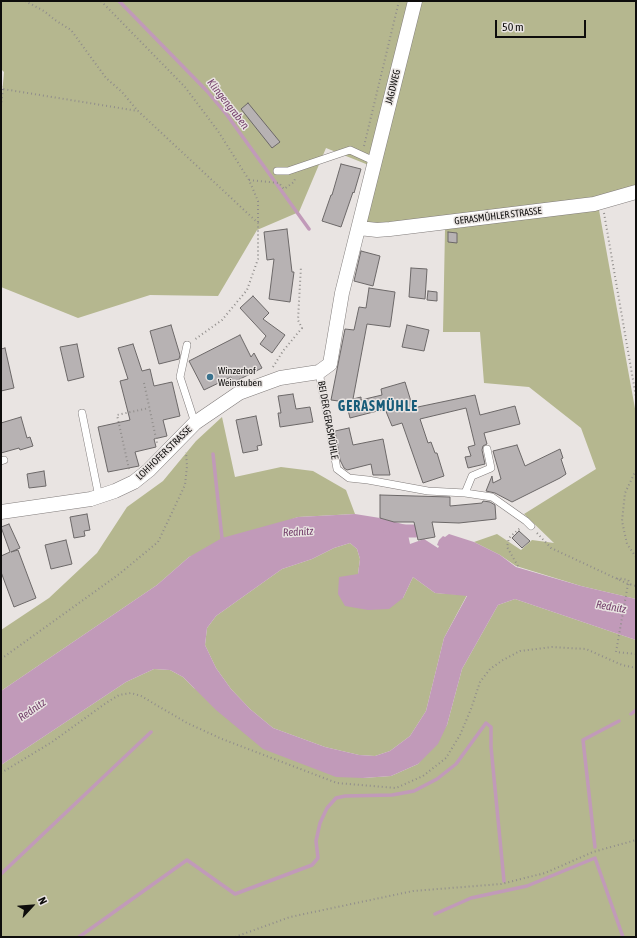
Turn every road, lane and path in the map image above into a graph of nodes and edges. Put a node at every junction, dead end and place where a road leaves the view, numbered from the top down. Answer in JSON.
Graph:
{"nodes":[{"id":1,"x":25,"y":1,"type":"edge"},
{"id":2,"x":101,"y":1,"type":"edge"},
{"id":3,"x":415,"y":1,"type":"edge"},
{"id":4,"x":1,"y":86,"type":"edge"},
{"id":5,"x":3,"y":89,"type":"junction"},
{"id":6,"x":1,"y":106,"type":"edge"},
{"id":7,"x":138,"y":111,"type":"junction"},
{"id":8,"x":373,"y":167,"type":"junction"},
{"id":9,"x":277,"y":171,"type":"dead end"},
{"id":10,"x":250,"y":180,"type":"junction"},
{"id":11,"x":276,"y":183,"type":"dead end"},
{"id":12,"x":636,"y":192,"type":"edge"},
{"id":13,"x":594,"y":204,"type":"junction"},
{"id":14,"x":258,"y":223,"type":"junction"},
{"id":15,"x":359,"y":228,"type":"junction"},
{"id":16,"x":301,"y":266,"type":"dead end"},
{"id":17,"x":187,"y":345,"type":"joint"},
{"id":18,"x":319,"y":372,"type":"junction"},
{"id":19,"x":275,"y":380,"type":"junction"},
{"id":20,"x":144,"y":383,"type":"dead end"},
{"id":21,"x":636,"y":397,"type":"edge"},
{"id":22,"x":149,"y":408,"type":"junction"},
{"id":23,"x":82,"y":413,"type":"dead end"},
{"id":24,"x":195,"y":422,"type":"junction"},
{"id":25,"x":184,"y":433,"type":"junction"},
{"id":26,"x":487,"y":449,"type":"dead end"},
{"id":27,"x":163,"y":456,"type":"junction"},
{"id":28,"x":636,"y":470,"type":"edge"},
{"id":29,"x":134,"y":482,"type":"junction"},
{"id":30,"x":466,"y":493,"type":"junction"},
{"id":31,"x":99,"y":497,"type":"junction"},
{"id":32,"x":1,"y":512,"type":"edge"},
{"id":33,"x":529,"y":524,"type":"junction"},
{"id":34,"x":636,"y":557,"type":"edge"},
{"id":35,"x":518,"y":566,"type":"dead end"},
{"id":36,"x":617,"y":579,"type":"junction"},
{"id":37,"x":628,"y":584,"type":"junction"},
{"id":38,"x":632,"y":586,"type":"junction"},
{"id":39,"x":636,"y":586,"type":"edge"},
{"id":40,"x":636,"y":654,"type":"edge"},
{"id":41,"x":1,"y":659,"type":"edge"},
{"id":42,"x":636,"y":668,"type":"edge"},
{"id":43,"x":1,"y":773,"type":"edge"},
{"id":44,"x":636,"y":840,"type":"edge"},
{"id":45,"x":235,"y":937,"type":"edge"}],
"edges":[{"from":1,"to":7,"type":"path"},
{"from":2,"to":10,"type":"path"},
{"from":3,"to":8,"type":"street","name":"JAGDWEG"},
{"from":4,"to":5,"type":"path"},
{"from":5,"to":6,"type":"path"},
{"from":5,"to":7,"type":"path"},
{"from":7,"to":14,"type":"path"},
{"from":8,"to":9,"type":"lane"},
{"from":8,"to":15,"type":"street","name":"BEI DER GERASMÜHLE"},
{"from":10,"to":11,"type":"path"},
{"from":10,"to":14,"type":"path"},
{"from":12,"to":13,"type":"street","name":"GERASMÜHLER STRASSE"},
{"from":13,"to":15,"type":"street","name":"GERASMÜHLER STRASSE"},
{"from":13,"to":21,"type":"path"},
{"from":14,"to":17,"type":"path"},
{"from":15,"to":18,"type":"street","name":"BEI DER GERASMÜHLE"},
{"from":16,"to":19,"type":"path"},
{"from":17,"to":24,"type":"lane"},
{"from":18,"to":19,"type":"street","name":"LOHHOFER STRASSE"},
{"from":18,"to":30,"type":"lane","name":"BEI DER GERASMÜHLE"},
{"from":19,"to":24,"type":"street","name":"LOHHOFER STRASSE"},
{"from":20,"to":22,"type":"path"},
{"from":22,"to":27,"type":"path"},
{"from":22,"to":29,"type":"path"},
{"from":23,"to":31,"type":"lane"},
{"from":24,"to":25,"type":"street","name":"LOHHOFER STRASSE"},
{"from":25,"to":27,"type":"street","name":"LOHHOFER STRASSE"},
{"from":25,"to":41,"type":"path"},
{"from":26,"to":30,"type":"lane"},
{"from":27,"to":29,"type":"street","name":"LOHHOFER STRASSE"},
{"from":28,"to":34,"type":"path"},
{"from":29,"to":31,"type":"street","name":"LOHHOFER STRASSE"},
{"from":30,"to":33,"type":"lane","name":"BEI DER GERASMÜHLE"},
{"from":31,"to":32,"type":"street","name":"LOHHOFER STRASSE"},
{"from":33,"to":35,"type":"path"},
{"from":33,"to":36,"type":"path"},
{"from":36,"to":37,"type":"path"},
{"from":36,"to":38,"type":"path"},
{"from":37,"to":38,"type":"path"},
{"from":37,"to":40,"type":"path"},
{"from":38,"to":39,"type":"path"},
{"from":42,"to":43,"type":"path"},
{"from":44,"to":45,"type":"path"}]}
